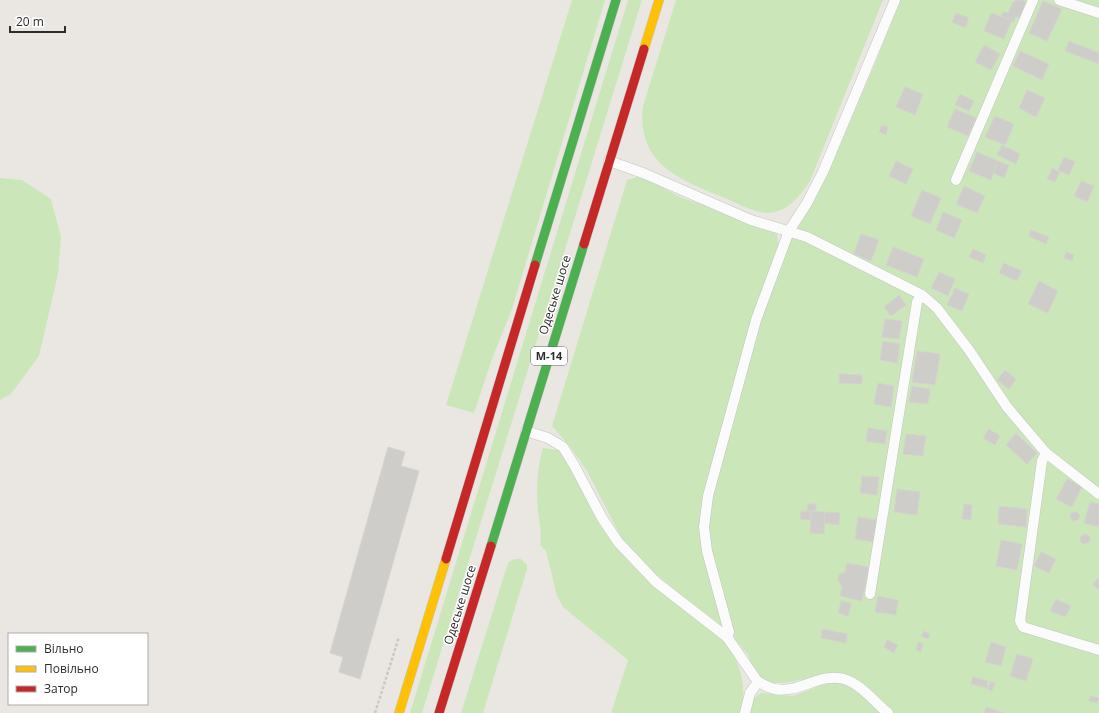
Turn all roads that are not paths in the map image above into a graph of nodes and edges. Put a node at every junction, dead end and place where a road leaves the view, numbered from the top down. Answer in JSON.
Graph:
{"nodes":[{"id":1,"x":616,"y":0,"type":"edge"},
{"id":2,"x":659,"y":0,"type":"edge"},
{"id":3,"x":895,"y":0,"type":"edge"},
{"id":4,"x":1033,"y":0,"type":"edge"},
{"id":5,"x":1059,"y":0,"type":"edge"},
{"id":6,"x":1099,"y":13,"type":"edge"},
{"id":7,"x":609,"y":161,"type":"junction"},
{"id":8,"x":956,"y":180,"type":"dead end"},
{"id":9,"x":790,"y":231,"type":"junction"},
{"id":10,"x":922,"y":295,"type":"junction"},
{"id":11,"x":526,"y":431,"type":"junction"},
{"id":12,"x":1046,"y":453,"type":"junction"},
{"id":13,"x":1099,"y":494,"type":"edge"},
{"id":14,"x":870,"y":594,"type":"dead end"},
{"id":15,"x":727,"y":637,"type":"junction"},
{"id":16,"x":1099,"y":650,"type":"edge"},
{"id":17,"x":758,"y":682,"type":"junction"},
{"id":18,"x":398,"y":713,"type":"edge"},
{"id":19,"x":440,"y":713,"type":"edge"},
{"id":20,"x":745,"y":713,"type":"edge"},
{"id":21,"x":888,"y":713,"type":"edge"}],
"edges":[{"from":1,"to":18,"type":"highway"},
{"from":2,"to":7,"type":"highway","name":"Одеське шосе","number":"М-14"},
{"from":3,"to":9,"type":"lane"},
{"from":4,"to":8,"type":"lane"},
{"from":5,"to":6,"type":"lane"},
{"from":7,"to":9,"type":"lane"},
{"from":7,"to":11,"type":"highway","name":"Одеське шосе","number":"М-14"},
{"from":9,"to":10,"type":"lane"},
{"from":9,"to":15,"type":"lane"},
{"from":10,"to":12,"type":"lane"},
{"from":10,"to":14,"type":"lane"},
{"from":11,"to":15,"type":"lane"},
{"from":11,"to":19,"type":"highway","name":"Одеське шосе","number":"М-14"},
{"from":12,"to":13,"type":"lane"},
{"from":12,"to":16,"type":"lane"},
{"from":15,"to":17,"type":"lane"},
{"from":17,"to":20,"type":"lane"},
{"from":17,"to":21,"type":"lane"}]}
